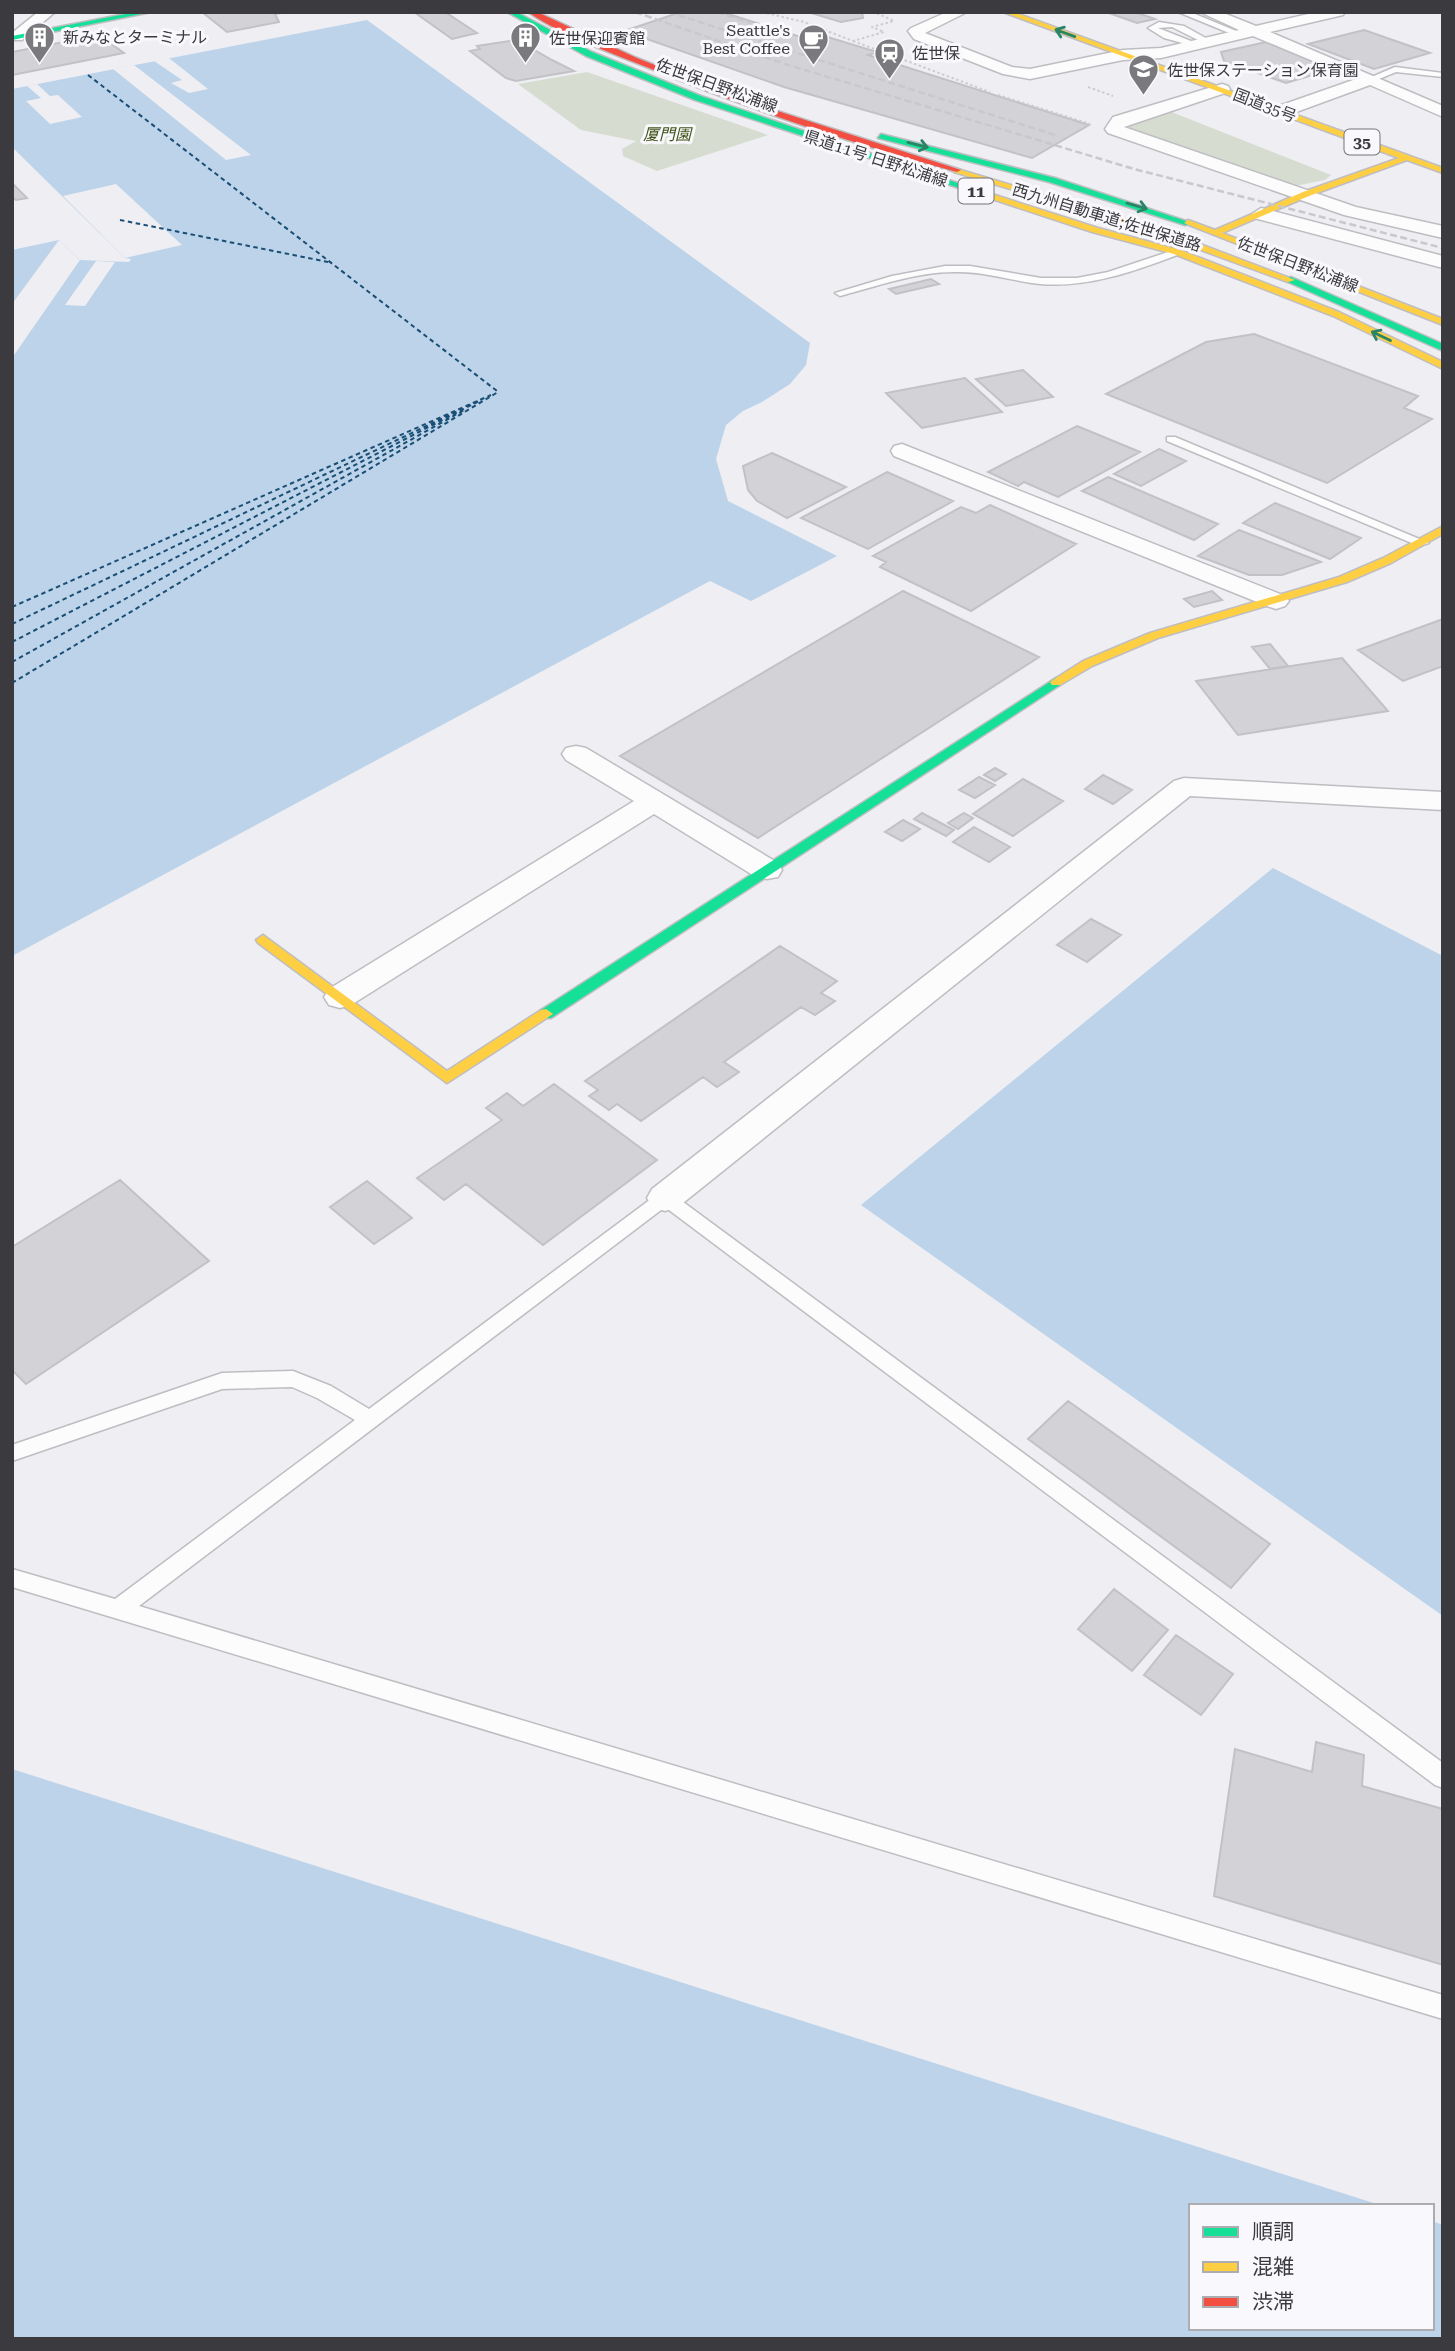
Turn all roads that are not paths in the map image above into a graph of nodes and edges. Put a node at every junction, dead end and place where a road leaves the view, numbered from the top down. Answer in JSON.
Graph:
{"nodes":[{"id":1,"x":48,"y":12,"type":"edge"},
{"id":2,"x":148,"y":12,"type":"edge"},
{"id":3,"x":510,"y":12,"type":"edge"},
{"id":4,"x":531,"y":12,"type":"edge"},
{"id":5,"x":556,"y":12,"type":"edge"},
{"id":6,"x":960,"y":12,"type":"edge"},
{"id":7,"x":1006,"y":12,"type":"edge"},
{"id":8,"x":1055,"y":12,"type":"edge"},
{"id":9,"x":1160,"y":12,"type":"edge"},
{"id":10,"x":1182,"y":12,"type":"edge"},
{"id":11,"x":1207,"y":12,"type":"edge"},
{"id":12,"x":1338,"y":12,"type":"edge"},
{"id":13,"x":126,"y":14,"type":"edge"},
{"id":14,"x":1241,"y":35,"type":"junction"},
{"id":15,"x":14,"y":37,"type":"edge"},
{"id":16,"x":1203,"y":43,"type":"junction"},
{"id":17,"x":1161,"y":53,"type":"junction"},
{"id":18,"x":1123,"y":55,"type":"junction"},
{"id":19,"x":1443,"y":75,"type":"edge"},
{"id":20,"x":1371,"y":79,"type":"junction"},
{"id":21,"x":1223,"y":89,"type":"junction"},
{"id":22,"x":1300,"y":103,"type":"junction"},
{"id":23,"x":1282,"y":111,"type":"junction"},
{"id":24,"x":1443,"y":112,"type":"edge"},
{"id":25,"x":1443,"y":155,"type":"edge"},
{"id":26,"x":1406,"y":159,"type":"junction"},
{"id":27,"x":1443,"y":171,"type":"edge"},
{"id":28,"x":1306,"y":194,"type":"junction"},
{"id":29,"x":1261,"y":214,"type":"junction"},
{"id":30,"x":1443,"y":232,"type":"edge"},
{"id":31,"x":1216,"y":233,"type":"junction"},
{"id":32,"x":1177,"y":251,"type":"junction"},
{"id":33,"x":1443,"y":262,"type":"edge"},
{"id":34,"x":840,"y":293,"type":"dead end"},
{"id":35,"x":1443,"y":322,"type":"edge"},
{"id":36,"x":1443,"y":348,"type":"edge"},
{"id":37,"x":1443,"y":366,"type":"edge"},
{"id":38,"x":1171,"y":439,"type":"dead end"},
{"id":39,"x":902,"y":451,"type":"dead end"},
{"id":40,"x":1443,"y":529,"type":"edge"},
{"id":41,"x":1423,"y":543,"type":"junction"},
{"id":42,"x":1276,"y":601,"type":"junction"},
{"id":43,"x":576,"y":754,"type":"dead end"},
{"id":44,"x":653,"y":801,"type":"junction"},
{"id":45,"x":1443,"y":801,"type":"edge"},
{"id":46,"x":767,"y":870,"type":"junction"},
{"id":47,"x":263,"y":940,"type":"dead end"},
{"id":48,"x":340,"y":997,"type":"junction"},
{"id":49,"x":665,"y":1198,"type":"junction"},
{"id":50,"x":371,"y":1420,"type":"junction"},
{"id":51,"x":12,"y":1453,"type":"edge"},
{"id":52,"x":12,"y":1578,"type":"edge"},
{"id":53,"x":118,"y":1609,"type":"junction"},
{"id":54,"x":1443,"y":1777,"type":"edge"},
{"id":55,"x":1443,"y":2007,"type":"edge"}],
"edges":[{"from":1,"to":15,"type":"street"},
{"from":2,"to":13,"type":"main road"},
{"from":3,"to":32,"type":"main road","name":"県道11号 日野松浦線","number":"11"},
{"from":4,"to":36,"type":"main road","name":"西九州自動車道;佐世保道路"},
{"from":5,"to":31,"type":"main road","name":"佐世保日野松浦線","number":"11","one_way":true},
{"from":6,"to":18,"type":"street"},
{"from":18,"to":7,"type":"main road","name":"国道35号","number":"35","one_way":true},
{"from":8,"to":17,"type":"main road","name":"国道35号","number":"35"},
{"from":9,"to":14,"type":"lane"},
{"from":10,"to":14,"type":"lane"},
{"from":11,"to":14,"type":"street"},
{"from":12,"to":14,"type":"street"},
{"from":13,"to":15,"type":"main road"},
{"from":14,"to":16,"type":"street"},
{"from":14,"to":20,"type":"street"},
{"from":16,"to":16,"type":"lane"},
{"from":16,"to":17,"type":"street"},
{"from":17,"to":18,"type":"street"},
{"from":17,"to":22,"type":"main road","name":"国道35号","number":"35"},
{"from":18,"to":21,"type":"main road","name":"国道35号","number":"35"},
{"from":19,"to":20,"type":"lane"},
{"from":20,"to":22,"type":"street"},
{"from":20,"to":24,"type":"street"},
{"from":21,"to":23,"type":"main road","name":"国道35号","number":"35"},
{"from":21,"to":28,"type":"street"},
{"from":22,"to":23,"type":"street"},
{"from":22,"to":25,"type":"main road","name":"国道35号","number":"35"},
{"from":23,"to":26,"type":"main road","name":"国道35号","number":"35"},
{"from":26,"to":27,"type":"main road","name":"国道35号","number":"35"},
{"from":26,"to":28,"type":"main road"},
{"from":28,"to":29,"type":"main road"},
{"from":28,"to":30,"type":"street"},
{"from":29,"to":31,"type":"main road"},
{"from":29,"to":33,"type":"street"},
{"from":31,"to":35,"type":"main road","name":"佐世保日野松浦線","number":"11"},
{"from":32,"to":34,"type":"lane"},
{"from":37,"to":32,"type":"main road","name":"県道11号 日野松浦線","number":"11","one_way":true},
{"from":38,"to":41,"type":"lane"},
{"from":39,"to":42,"type":"street"},
{"from":40,"to":41,"type":"main road"},
{"from":41,"to":42,"type":"main road"},
{"from":42,"to":46,"type":"main road"},
{"from":43,"to":44,"type":"street"},
{"from":44,"to":46,"type":"street"},
{"from":44,"to":48,"type":"street"},
{"from":45,"to":49,"type":"street"},
{"from":46,"to":48,"type":"main road"},
{"from":47,"to":48,"type":"main road"},
{"from":49,"to":50,"type":"lane"},
{"from":49,"to":54,"type":"lane"},
{"from":50,"to":51,"type":"lane"},
{"from":50,"to":53,"type":"lane"},
{"from":52,"to":53,"type":"lane"},
{"from":53,"to":55,"type":"lane"}]}
